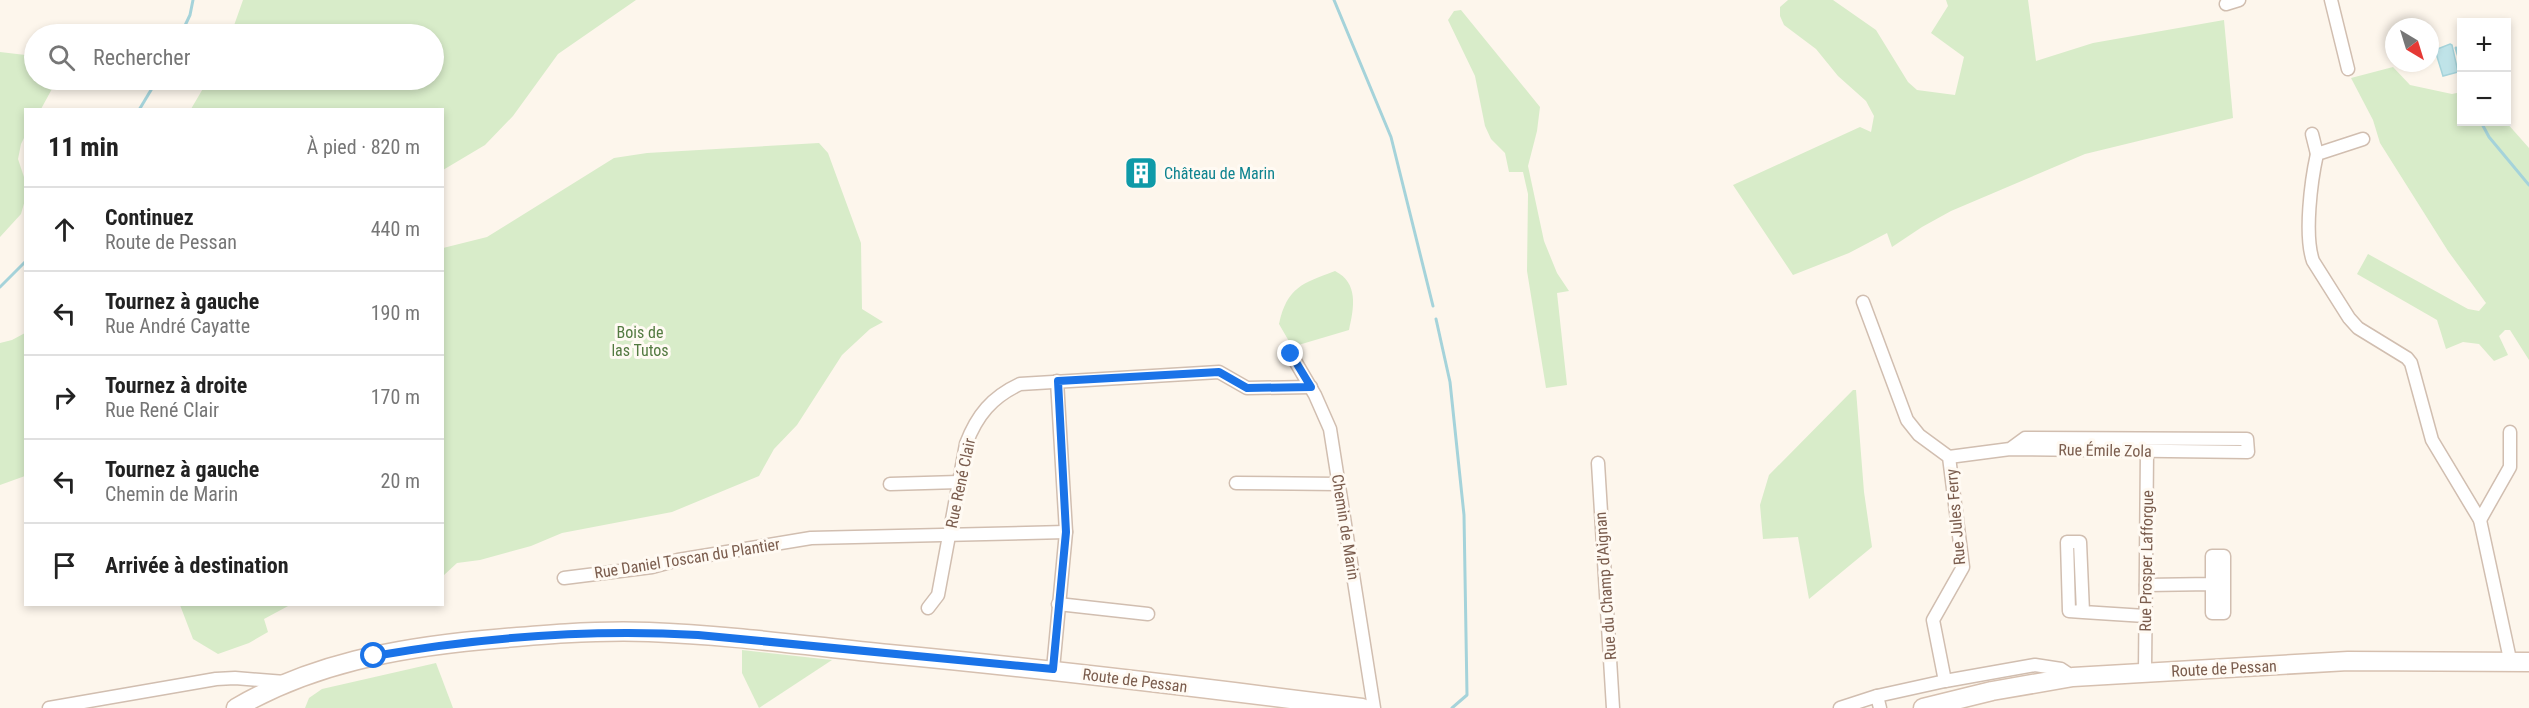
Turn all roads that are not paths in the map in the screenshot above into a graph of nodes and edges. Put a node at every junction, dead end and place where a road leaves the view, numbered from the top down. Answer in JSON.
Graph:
{"nodes":[{"id":1,"x":2240,"y":0,"type":"edge"},
{"id":2,"x":2331,"y":0,"type":"edge"},
{"id":3,"x":2226,"y":3,"type":"dead end"},
{"id":4,"x":2348,"y":69,"type":"dead end"},
{"id":5,"x":2312,"y":134,"type":"dead end"},
{"id":6,"x":2363,"y":139,"type":"dead end"},
{"id":7,"x":2317,"y":154,"type":"junction"},
{"id":8,"x":1863,"y":302,"type":"dead end"},
{"id":9,"x":1291,"y":354,"type":"dead end"},
{"id":10,"x":1058,"y":381,"type":"junction"},
{"id":11,"x":1311,"y":387,"type":"junction"},
{"id":12,"x":2510,"y":432,"type":"dead end"},
{"id":13,"x":2010,"y":449,"type":"junction"},
{"id":14,"x":2147,"y":451,"type":"junction"},
{"id":15,"x":1949,"y":457,"type":"junction"},
{"id":16,"x":1598,"y":463,"type":"dead end"},
{"id":17,"x":959,"y":482,"type":"junction"},
{"id":18,"x":1236,"y":483,"type":"dead end"},
{"id":19,"x":890,"y":484,"type":"dead end"},
{"id":20,"x":1339,"y":484,"type":"junction"},
{"id":21,"x":2480,"y":520,"type":"junction"},
{"id":22,"x":1066,"y":532,"type":"junction"},
{"id":23,"x":949,"y":534,"type":"junction"},
{"id":24,"x":564,"y":578,"type":"dead end"},
{"id":25,"x":2218,"y":584,"type":"dead end"},
{"id":26,"x":2146,"y":585,"type":"junction"},
{"id":27,"x":1059,"y":604,"type":"junction"},
{"id":28,"x":928,"y":608,"type":"dead end"},
{"id":29,"x":2082,"y":612,"type":"junction"},
{"id":30,"x":1148,"y":614,"type":"dead end"},
{"id":31,"x":2145,"y":616,"type":"junction"},
{"id":32,"x":2520,"y":663,"type":"edge"},
{"id":33,"x":1053,"y":669,"type":"junction"},
{"id":34,"x":2145,"y":672,"type":"junction"},
{"id":35,"x":2073,"y":676,"type":"junction"},
{"id":36,"x":1945,"y":681,"type":"junction"},
{"id":37,"x":286,"y":682,"type":"junction"},
{"id":38,"x":1878,"y":702,"type":"edge"},
{"id":39,"x":1295,"y":704,"type":"edge"},
{"id":40,"x":49,"y":708,"type":"edge"},
{"id":41,"x":236,"y":708,"type":"edge"},
{"id":42,"x":1362,"y":708,"type":"edge"},
{"id":43,"x":1374,"y":708,"type":"edge"},
{"id":44,"x":1613,"y":708,"type":"edge"},
{"id":45,"x":1840,"y":708,"type":"edge"},
{"id":46,"x":1923,"y":708,"type":"edge"}],
"edges":[{"from":1,"to":3,"type":"street"},
{"from":2,"to":4,"type":"street"},
{"from":5,"to":7,"type":"street"},
{"from":6,"to":7,"type":"street"},
{"from":7,"to":21,"type":"street"},
{"from":8,"to":15,"type":"street","name":"Rue Jules Ferry"},
{"from":9,"to":11,"type":"street","name":"Chemin de Marin"},
{"from":10,"to":11,"type":"street","name":"Rue René Clair"},
{"from":10,"to":17,"type":"street","name":"Rue René Clair"},
{"from":10,"to":22,"type":"street"},
{"from":11,"to":20,"type":"street","name":"Chemin de Marin"},
{"from":12,"to":21,"type":"street"},
{"from":13,"to":14,"type":"street","name":"Rue Émile Zola"},
{"from":13,"to":14,"type":"street","name":"Rue Émile Zola"},
{"from":13,"to":15,"type":"street","name":"Rue Émile Zola"},
{"from":14,"to":26,"type":"street","name":"Rue Prosper Lafforgue"},
{"from":15,"to":36,"type":"street","name":"Rue Jules Ferry"},
{"from":16,"to":44,"type":"street","name":"Rue du Champ d'Aignan"},
{"from":17,"to":19,"type":"street"},
{"from":17,"to":23,"type":"street","name":"Rue René Clair"},
{"from":18,"to":20,"type":"street"},
{"from":20,"to":43,"type":"street","name":"Chemin de Marin"},
{"from":21,"to":32,"type":"street"},
{"from":22,"to":23,"type":"street","name":"Rue Daniel Toscan du Plantier"},
{"from":22,"to":27,"type":"street"},
{"from":23,"to":24,"type":"street","name":"Rue Daniel Toscan du Plantier"},
{"from":23,"to":28,"type":"street","name":"Rue René Clair"},
{"from":25,"to":26,"type":"street"},
{"from":26,"to":31,"type":"street","name":"Rue Prosper Lafforgue"},
{"from":27,"to":30,"type":"street"},
{"from":27,"to":33,"type":"street"},
{"from":29,"to":29,"type":"street"},
{"from":29,"to":31,"type":"street"},
{"from":31,"to":34,"type":"street","name":"Rue Prosper Lafforgue"},
{"from":32,"to":34,"type":"main road","name":"Route de Pessan"},
{"from":33,"to":37,"type":"main road","name":"Route de Pessan"},
{"from":33,"to":39,"type":"main road","name":"Route de Pessan"},
{"from":34,"to":35,"type":"main road","name":"Route de Pessan"},
{"from":35,"to":36,"type":"street"},
{"from":35,"to":46,"type":"main road","name":"Route de Pessan"},
{"from":36,"to":38,"type":"street"},
{"from":37,"to":40,"type":"street"},
{"from":37,"to":41,"type":"main road","name":"Route de Pessan"},
{"from":38,"to":45,"type":"street"},
{"from":39,"to":42,"type":"main road","name":"Route de Pessan"}]}
